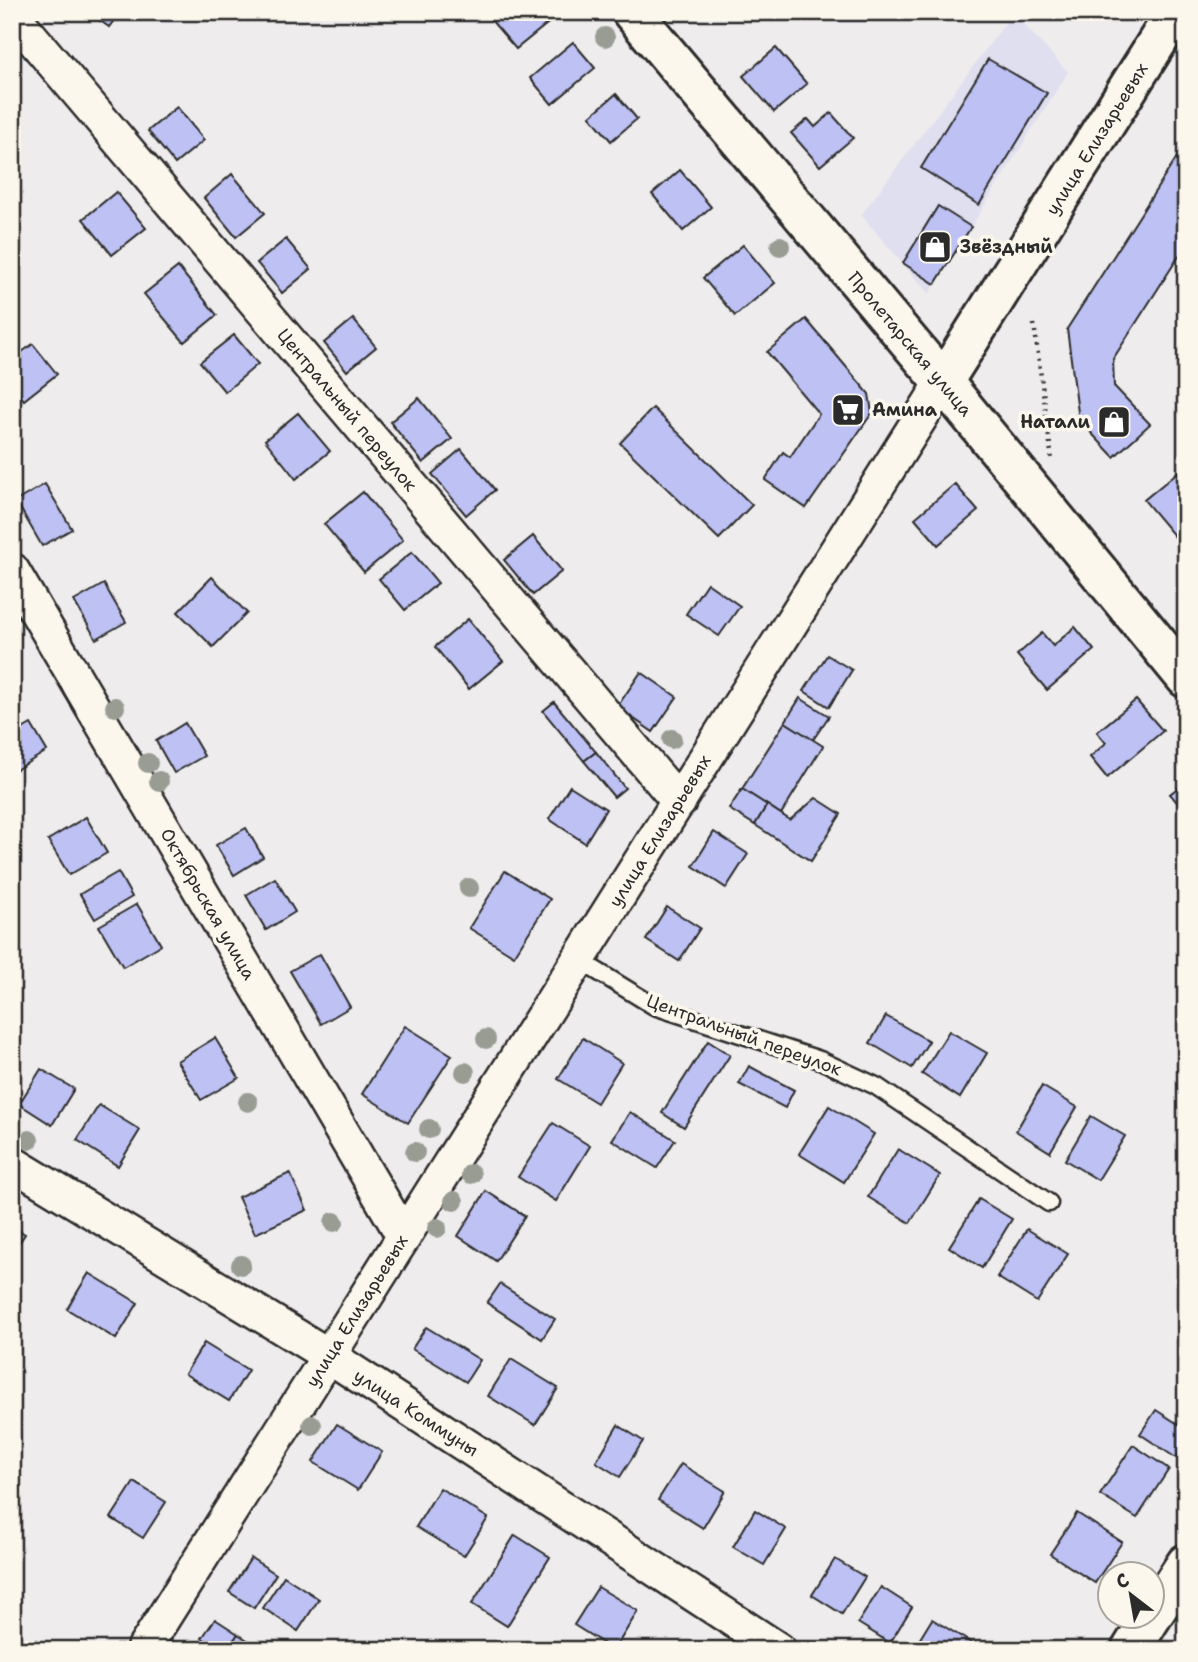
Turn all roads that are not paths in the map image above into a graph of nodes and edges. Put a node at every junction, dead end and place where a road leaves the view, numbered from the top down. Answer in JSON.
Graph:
{"nodes":[{"id":1,"x":632,"y":12,"type":"edge"},
{"id":2,"x":1176,"y":12,"type":"edge"},
{"id":3,"x":16,"y":18,"type":"edge"},
{"id":4,"x":943,"y":382,"type":"junction"},
{"id":5,"x":12,"y":570,"type":"edge"},
{"id":6,"x":1186,"y":678,"type":"edge"},
{"id":7,"x":679,"y":802,"type":"junction"},
{"id":8,"x":579,"y":960,"type":"junction"},
{"id":9,"x":12,"y":1163,"type":"edge"},
{"id":10,"x":1049,"y":1203,"type":"dead end"},
{"id":11,"x":404,"y":1237,"type":"junction"},
{"id":12,"x":329,"y":1356,"type":"junction"},
{"id":13,"x":1186,"y":1564,"type":"edge"},
{"id":14,"x":1166,"y":1595,"type":"edge"},
{"id":15,"x":1143,"y":1630,"type":"edge"},
{"id":16,"x":143,"y":1650,"type":"edge"},
{"id":17,"x":779,"y":1650,"type":"edge"},
{"id":18,"x":1131,"y":1650,"type":"edge"}],
"edges":[{"from":1,"to":4,"type":"street","name":"Пролетарская улица"},
{"from":2,"to":4,"type":"street","name":"улица Елизарьевых"},
{"from":3,"to":7,"type":"street","name":"Центральный переулок"},
{"from":4,"to":6,"type":"street","name":"Пролетарская улица"},
{"from":4,"to":7,"type":"street","name":"улица Елизарьевых"},
{"from":5,"to":11,"type":"street","name":"Октябрьская улица"},
{"from":7,"to":8,"type":"street","name":"улица Елизарьевых"},
{"from":8,"to":10,"type":"lane","name":"Центральный переулок"},
{"from":8,"to":11,"type":"street","name":"улица Елизарьевых"},
{"from":9,"to":12,"type":"street","name":"улица Коммуны"},
{"from":11,"to":12,"type":"street","name":"улица Елизарьевых"},
{"from":12,"to":16,"type":"street","name":"улица Елизарьевых"},
{"from":12,"to":17,"type":"street","name":"улица Коммуны"},
{"from":13,"to":14,"type":"street"},
{"from":15,"to":18,"type":"street"}]}
